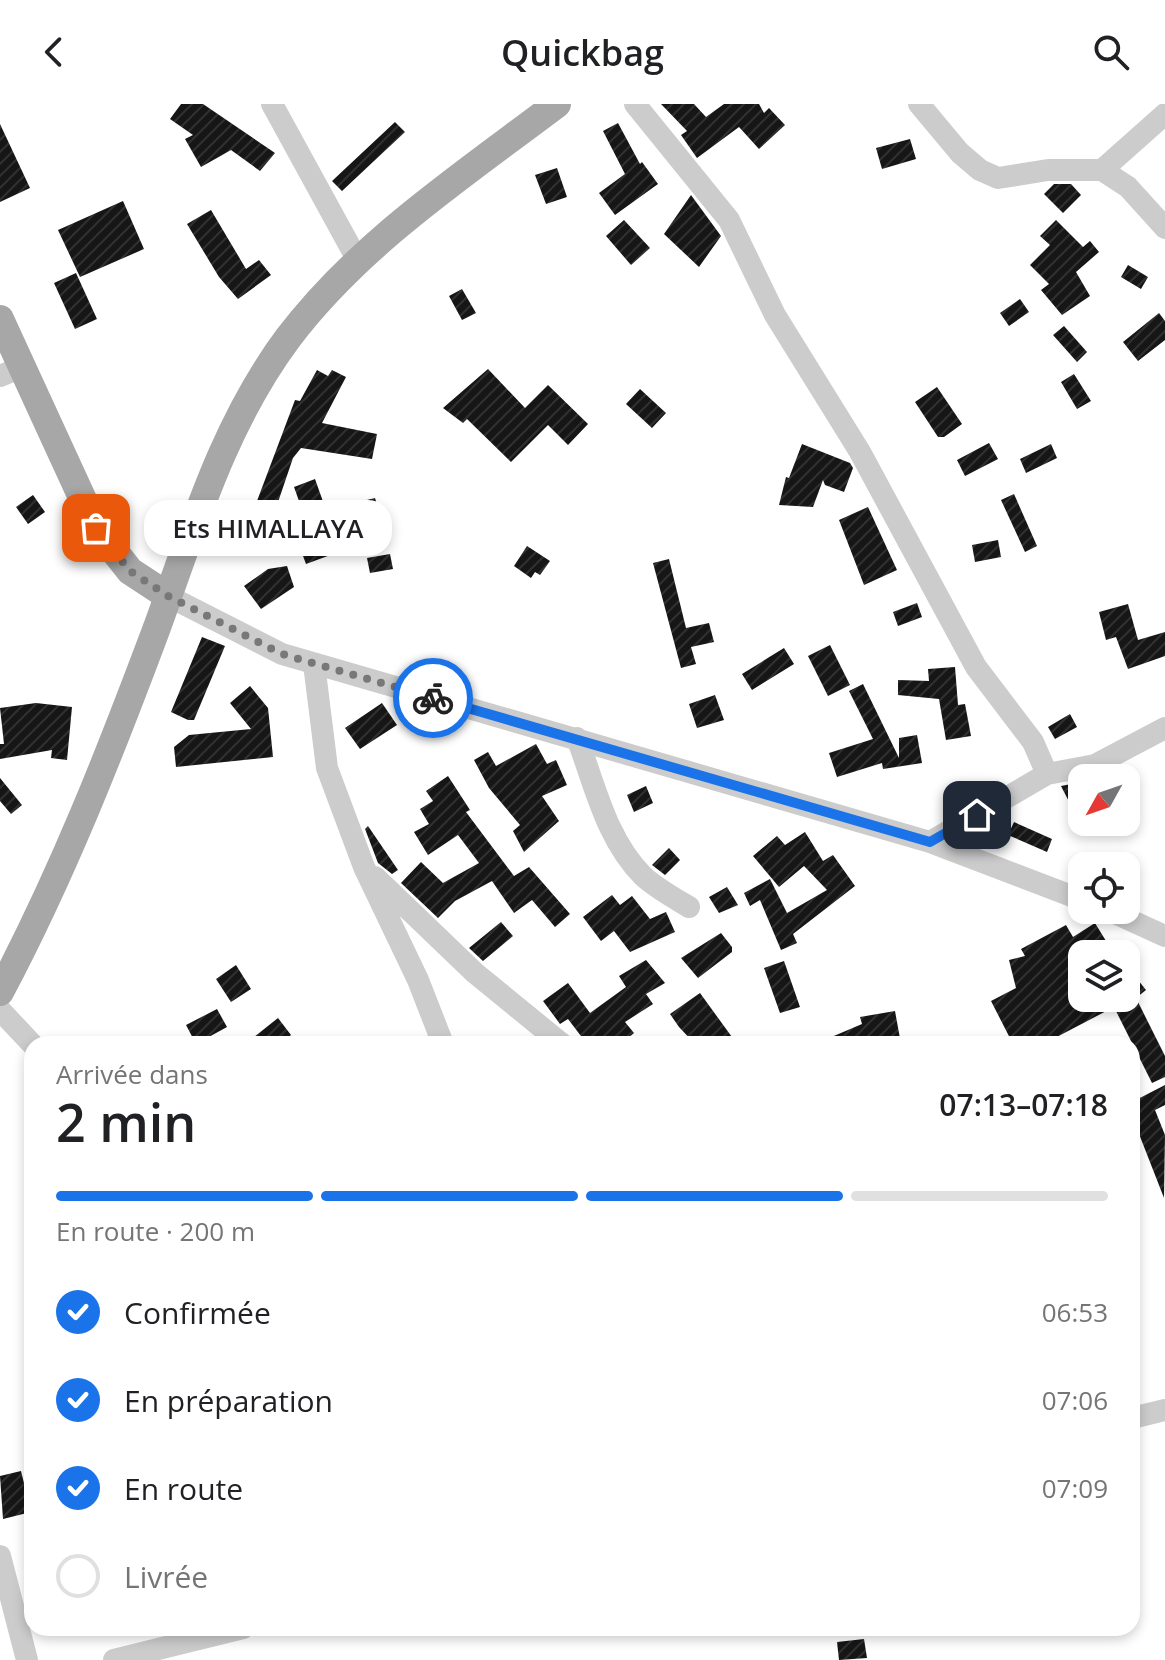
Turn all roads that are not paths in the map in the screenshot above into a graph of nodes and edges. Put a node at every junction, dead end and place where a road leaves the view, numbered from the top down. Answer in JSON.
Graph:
{"nodes":[{"id":1,"x":272,"y":104,"type":"edge"},
{"id":2,"x":635,"y":104,"type":"edge"},
{"id":3,"x":919,"y":104,"type":"edge"},
{"id":4,"x":542,"y":109,"type":"edge"},
{"id":5,"x":1165,"y":114,"type":"edge"},
{"id":6,"x":1102,"y":170,"type":"junction"},
{"id":7,"x":1165,"y":228,"type":"edge"},
{"id":8,"x":358,"y":261,"type":"junction"},
{"id":9,"x":0,"y":319,"type":"edge"},
{"id":10,"x":11,"y":371,"type":"edge"},
{"id":11,"x":168,"y":596,"type":"junction"},
{"id":12,"x":314,"y":664,"type":"junction"},
{"id":13,"x":1165,"y":728,"type":"edge"},
{"id":14,"x":577,"y":738,"type":"junction"},
{"id":15,"x":1047,"y":774,"type":"junction"},
{"id":16,"x":930,"y":842,"type":"junction"},
{"id":17,"x":364,"y":867,"type":"junction"},
{"id":18,"x":1068,"y":895,"type":"edge"},
{"id":19,"x":689,"y":907,"type":"dead end"},
{"id":20,"x":1139,"y":924,"type":"edge"},
{"id":21,"x":1165,"y":936,"type":"edge"},
{"id":22,"x":0,"y":992,"type":"edge"},
{"id":23,"x":0,"y":1010,"type":"edge"},
{"id":24,"x":24,"y":1036,"type":"edge"},
{"id":25,"x":440,"y":1036,"type":"edge"},
{"id":26,"x":552,"y":1036,"type":"edge"},
{"id":27,"x":1165,"y":1410,"type":"edge"},
{"id":28,"x":1140,"y":1416,"type":"edge"},
{"id":29,"x":0,"y":1556,"type":"edge"},
{"id":30,"x":211,"y":1636,"type":"edge"},
{"id":31,"x":27,"y":1660,"type":"edge"},
{"id":32,"x":114,"y":1660,"type":"edge"}],
"edges":[{"from":1,"to":8,"type":"street"},
{"from":2,"to":15,"type":"street"},
{"from":3,"to":6,"type":"street"},
{"from":4,"to":8,"type":"main road"},
{"from":5,"to":6,"type":"street"},
{"from":6,"to":7,"type":"street"},
{"from":8,"to":11,"type":"main road"},
{"from":9,"to":10,"type":"main road"},
{"from":10,"to":11,"type":"main road"},
{"from":11,"to":12,"type":"street"},
{"from":11,"to":22,"type":"main road"},
{"from":12,"to":14,"type":"street"},
{"from":12,"to":17,"type":"street"},
{"from":13,"to":15,"type":"street"},
{"from":14,"to":16,"type":"street"},
{"from":14,"to":19,"type":"street"},
{"from":15,"to":16,"type":"street"},
{"from":16,"to":18,"type":"street"},
{"from":17,"to":25,"type":"street"},
{"from":17,"to":26,"type":"street"},
{"from":20,"to":21,"type":"street"},
{"from":23,"to":24,"type":"street"},
{"from":27,"to":28,"type":"street"},
{"from":29,"to":31,"type":"street"},
{"from":30,"to":32,"type":"street"}]}
